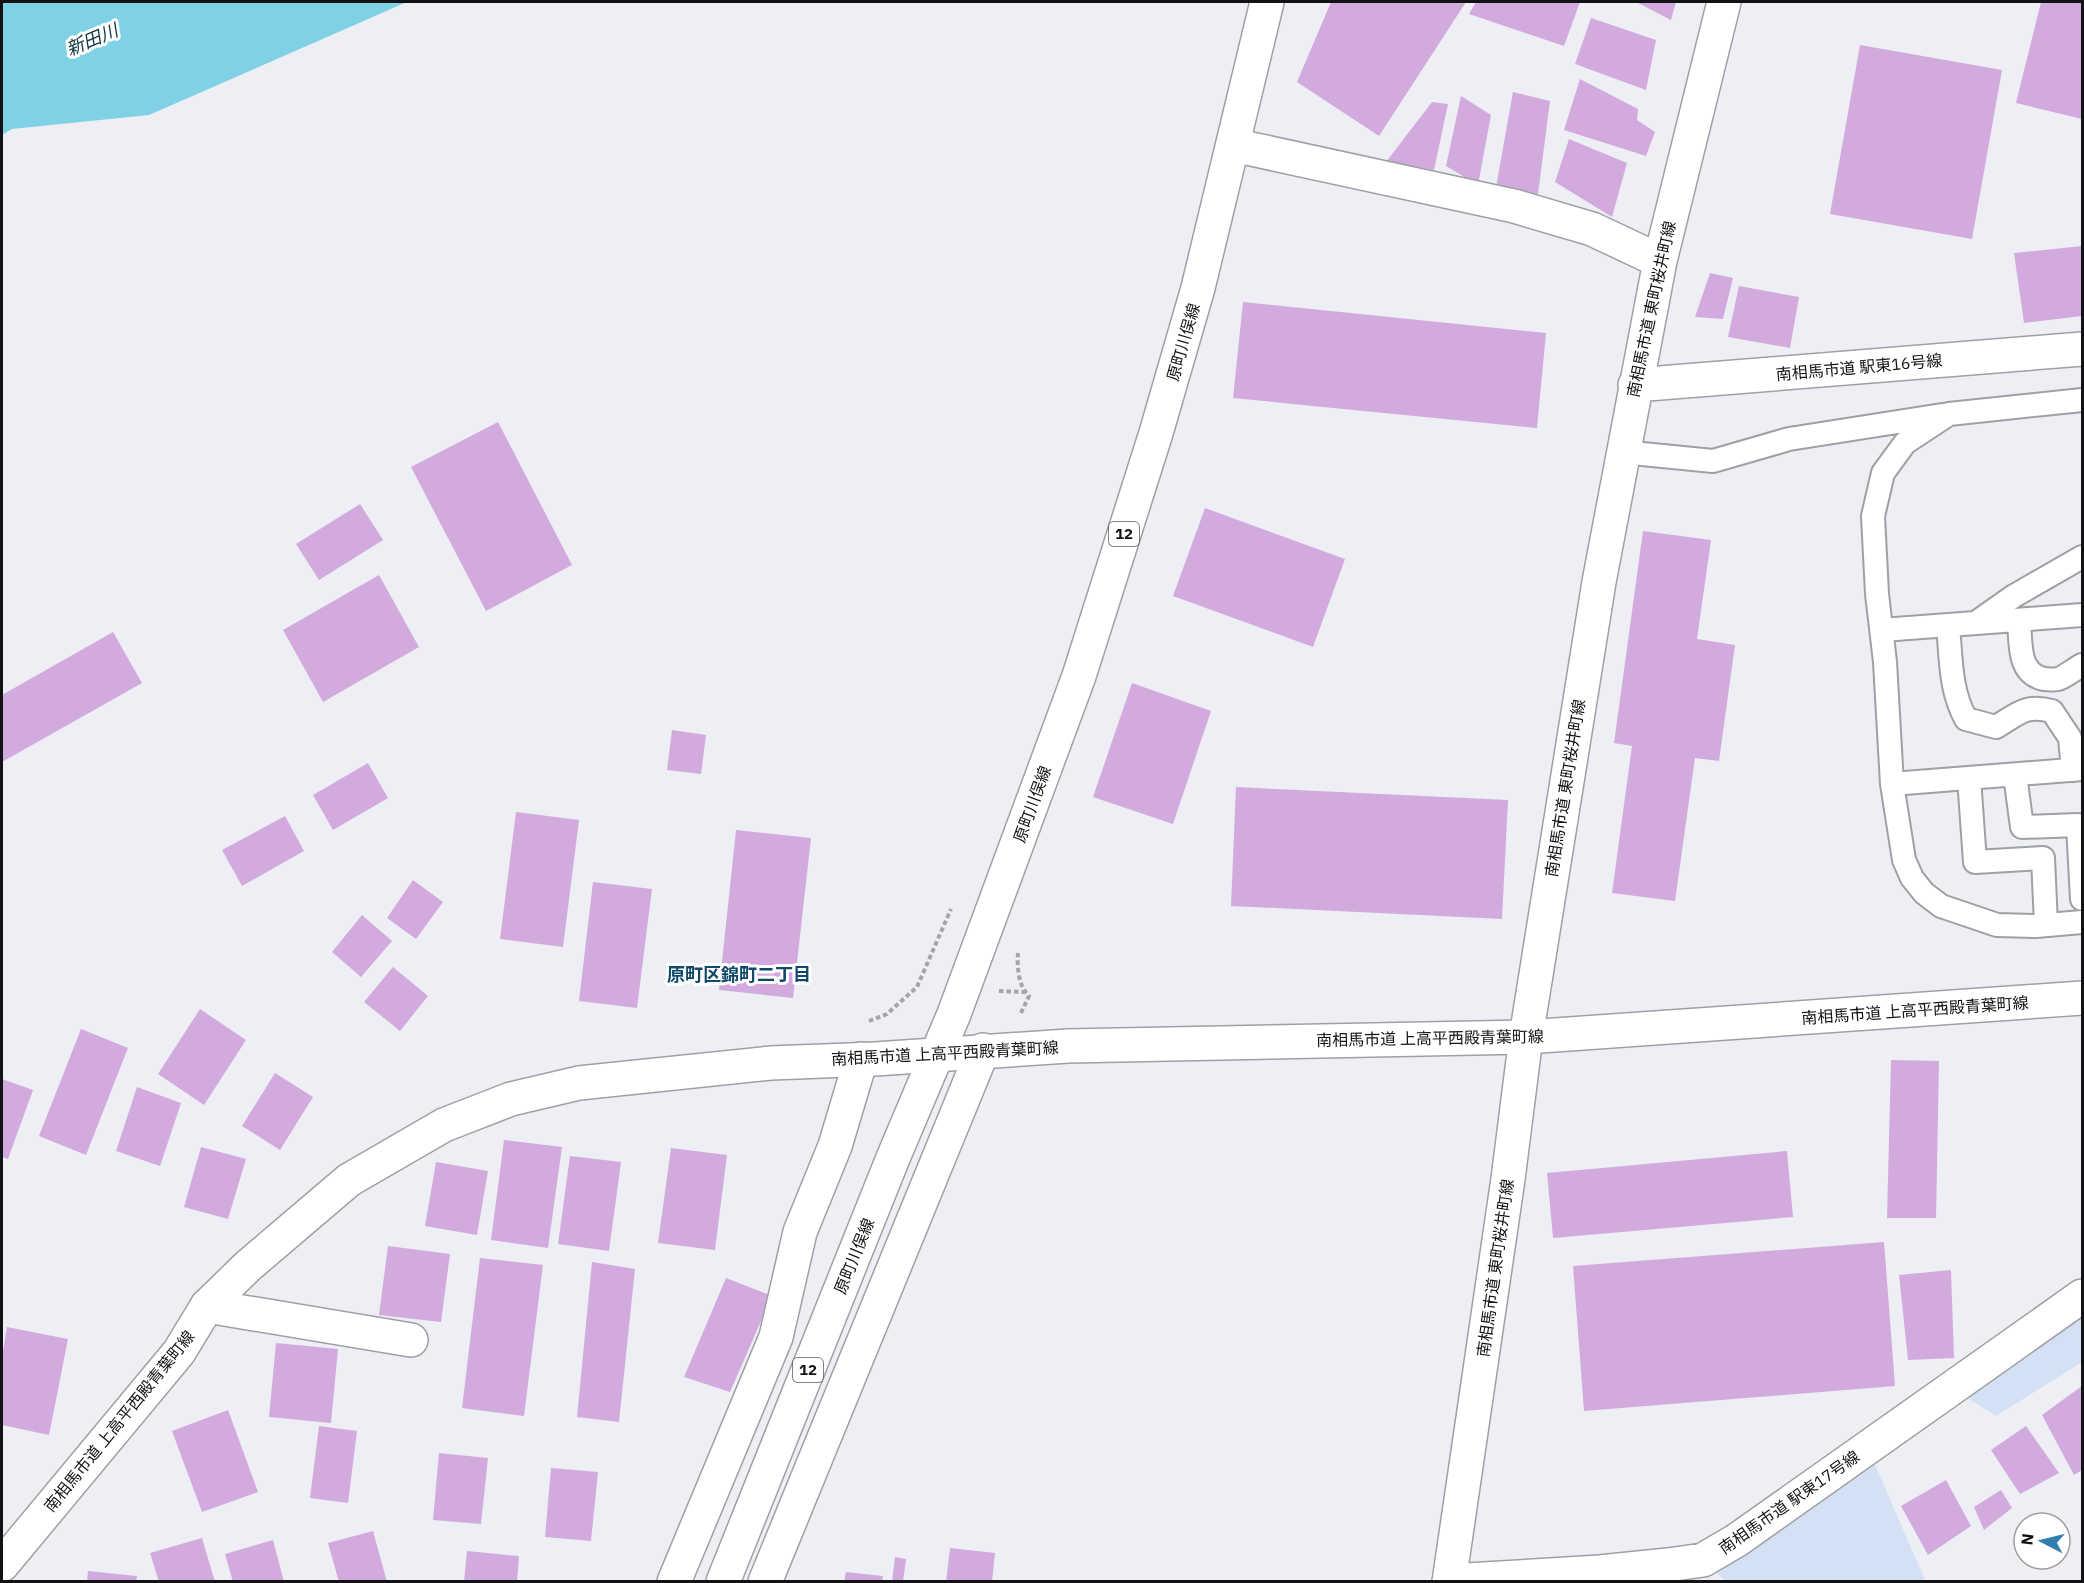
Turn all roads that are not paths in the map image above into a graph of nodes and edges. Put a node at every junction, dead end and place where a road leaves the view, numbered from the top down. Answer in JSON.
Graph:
{"nodes":[{"id":1,"x":1267,"y":2,"type":"edge"},
{"id":2,"x":1724,"y":2,"type":"edge"},
{"id":3,"x":1233,"y":145,"type":"junction"},
{"id":4,"x":1660,"y":261,"type":"junction"},
{"id":5,"x":2082,"y":349,"type":"edge"},
{"id":6,"x":1635,"y":385,"type":"junction"},
{"id":7,"x":2082,"y":400,"type":"edge"},
{"id":8,"x":1949,"y":414,"type":"junction"},
{"id":9,"x":1622,"y":452,"type":"junction"},
{"id":10,"x":2082,"y":557,"type":"edge"},
{"id":11,"x":2082,"y":615,"type":"edge"},
{"id":12,"x":2019,"y":620,"type":"junction"},
{"id":13,"x":1976,"y":623,"type":"junction"},
{"id":14,"x":1948,"y":625,"type":"junction"},
{"id":15,"x":1882,"y":630,"type":"junction"},
{"id":16,"x":2082,"y":665,"type":"edge"},
{"id":17,"x":2078,"y":770,"type":"edge"},
{"id":18,"x":2015,"y":775,"type":"junction"},
{"id":19,"x":1969,"y":778,"type":"junction"},
{"id":20,"x":1892,"y":784,"type":"junction"},
{"id":21,"x":2082,"y":899,"type":"edge"},
{"id":22,"x":2082,"y":922,"type":"edge"},
{"id":23,"x":2046,"y":925,"type":"junction"},
{"id":24,"x":2082,"y":998,"type":"edge"},
{"id":25,"x":1526,"y":1037,"type":"junction"},
{"id":26,"x":983,"y":1050,"type":"junction"},
{"id":27,"x":938,"y":1054,"type":"junction"},
{"id":28,"x":861,"y":1059,"type":"junction"},
{"id":29,"x":2082,"y":1296,"type":"edge"},
{"id":30,"x":207,"y":1306,"type":"junction"},
{"id":31,"x":411,"y":1340,"type":"dead end"},
{"id":32,"x":2,"y":1565,"type":"edge"},
{"id":33,"x":674,"y":1581,"type":"edge"},
{"id":34,"x":723,"y":1581,"type":"edge"},
{"id":35,"x":765,"y":1581,"type":"edge"},
{"id":36,"x":1449,"y":1581,"type":"edge"}],
"edges":[{"from":1,"to":3,"type":"street","name":"原町川俣線","number":"12"},
{"from":2,"to":4,"type":"street","name":"南相馬市道 東町桜井町線"},
{"from":3,"to":4,"type":"street"},
{"from":3,"to":27,"type":"street","name":"原町川俣線","number":"12"},
{"from":4,"to":6,"type":"street","name":"南相馬市道 東町桜井町線"},
{"from":5,"to":6,"type":"street","name":"南相馬市道 駅東16号線"},
{"from":6,"to":9,"type":"street","name":"南相馬市道 東町桜井町線"},
{"from":7,"to":8,"type":"lane"},
{"from":8,"to":9,"type":"lane"},
{"from":8,"to":15,"type":"lane"},
{"from":9,"to":25,"type":"street","name":"南相馬市道 東町桜井町線"},
{"from":10,"to":13,"type":"lane"},
{"from":11,"to":12,"type":"lane"},
{"from":12,"to":13,"type":"lane"},
{"from":12,"to":16,"type":"lane"},
{"from":13,"to":14,"type":"lane"},
{"from":14,"to":15,"type":"lane"},
{"from":14,"to":17,"type":"lane"},
{"from":15,"to":20,"type":"lane"},
{"from":17,"to":18,"type":"lane"},
{"from":18,"to":19,"type":"lane"},
{"from":18,"to":21,"type":"lane"},
{"from":19,"to":20,"type":"lane"},
{"from":19,"to":23,"type":"lane"},
{"from":20,"to":23,"type":"lane"},
{"from":22,"to":23,"type":"lane"},
{"from":24,"to":25,"type":"street","name":"南相馬市道 上高平西殿青葉町線"},
{"from":25,"to":26,"type":"street","name":"南相馬市道 上高平西殿青葉町線"},
{"from":25,"to":36,"type":"street","name":"南相馬市道 東町桜井町線"},
{"from":26,"to":27,"type":"street","name":"南相馬市道 上高平西殿青葉町線"},
{"from":26,"to":35,"type":"street"},
{"from":27,"to":28,"type":"street","name":"南相馬市道 上高平西殿青葉町線"},
{"from":27,"to":34,"type":"street","name":"原町川俣線","number":"12"},
{"from":28,"to":30,"type":"street","name":"南相馬市道 上高平西殿青葉町線"},
{"from":28,"to":33,"type":"street"},
{"from":29,"to":36,"type":"street","name":"南相馬市道 駅東17号線"},
{"from":30,"to":31,"type":"street"},
{"from":30,"to":32,"type":"street","name":"南相馬市道 上高平西殿青葉町線"}]}
